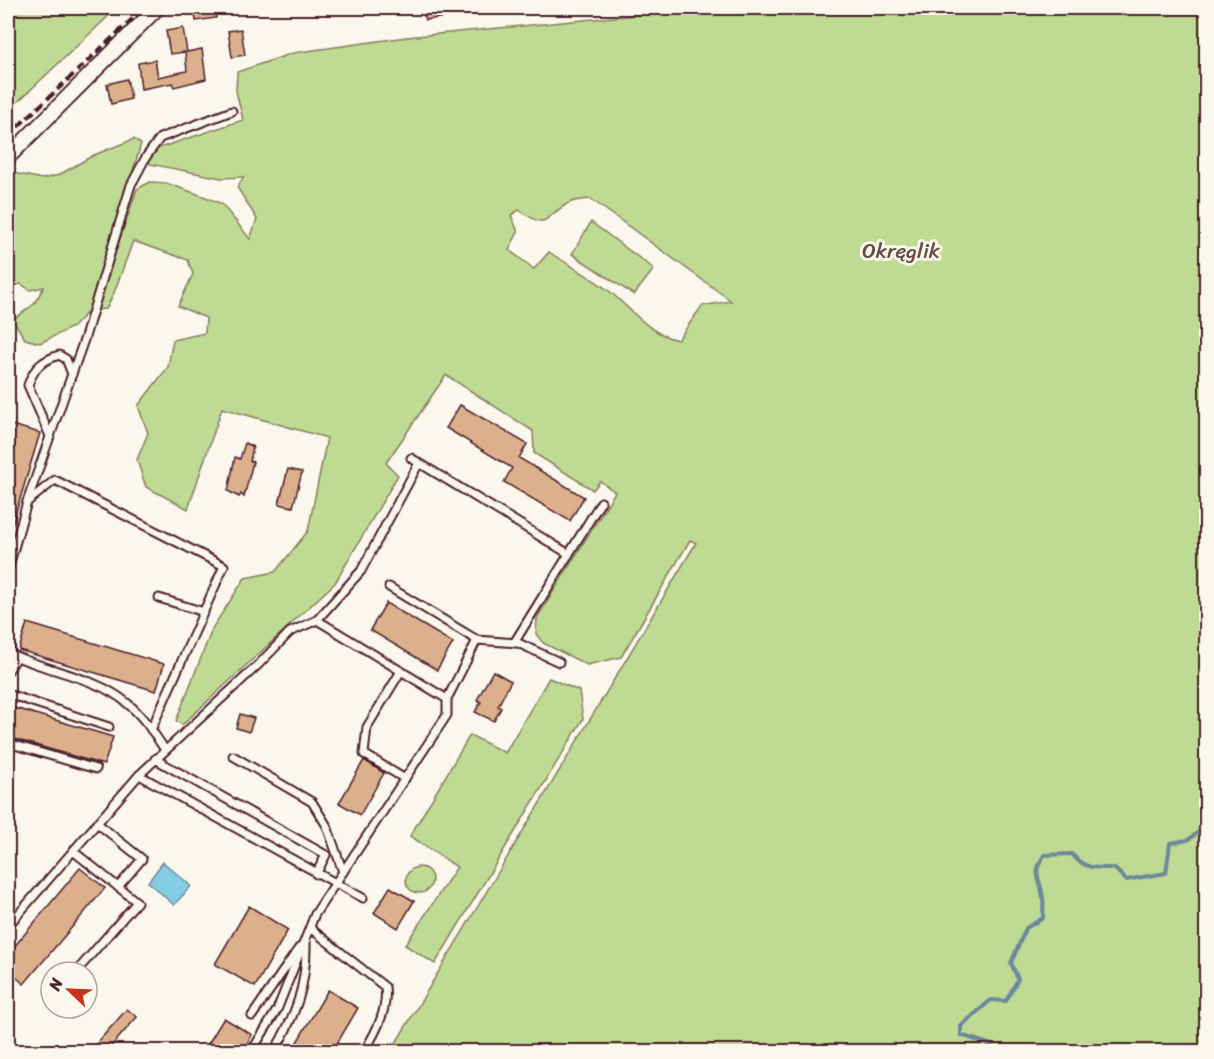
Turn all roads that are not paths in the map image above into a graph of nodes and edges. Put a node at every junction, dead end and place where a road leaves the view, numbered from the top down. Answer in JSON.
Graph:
{"nodes":[{"id":1,"x":157,"y":8,"type":"edge"},
{"id":2,"x":232,"y":111,"type":"dead end"},
{"id":3,"x":8,"y":156,"type":"edge"},
{"id":4,"x":72,"y":374,"type":"junction"},
{"id":5,"x":50,"y":436,"type":"junction"},
{"id":6,"x":411,"y":458,"type":"dead end"},
{"id":7,"x":418,"y":463,"type":"junction"},
{"id":8,"x":27,"y":502,"type":"junction"},
{"id":9,"x":601,"y":502,"type":"dead end"},
{"id":10,"x":569,"y":554,"type":"junction"},
{"id":11,"x":8,"y":570,"type":"edge"},
{"id":12,"x":389,"y":587,"type":"dead end"},
{"id":13,"x":159,"y":598,"type":"dead end"},
{"id":14,"x":204,"y":612,"type":"junction"},
{"id":15,"x":317,"y":620,"type":"junction"},
{"id":16,"x":8,"y":638,"type":"edge"},
{"id":17,"x":477,"y":640,"type":"junction"},
{"id":18,"x":514,"y":643,"type":"junction"},
{"id":19,"x":17,"y":657,"type":"junction"},
{"id":20,"x":558,"y":662,"type":"dead end"},
{"id":21,"x":8,"y":671,"type":"edge"},
{"id":22,"x":401,"y":671,"type":"junction"},
{"id":23,"x":8,"y":694,"type":"edge"},
{"id":24,"x":447,"y":699,"type":"junction"},
{"id":25,"x":109,"y":727,"type":"dead end"},
{"id":26,"x":152,"y":730,"type":"junction"},
{"id":27,"x":8,"y":742,"type":"edge"},
{"id":28,"x":165,"y":750,"type":"junction"},
{"id":29,"x":233,"y":756,"type":"dead end"},
{"id":30,"x":155,"y":759,"type":"junction"},
{"id":31,"x":96,"y":769,"type":"dead end"},
{"id":32,"x":139,"y":775,"type":"junction"},
{"id":33,"x":405,"y":779,"type":"junction"},
{"id":34,"x":97,"y":824,"type":"junction"},
{"id":35,"x":73,"y":851,"type":"junction"},
{"id":36,"x":343,"y":872,"type":"junction"},
{"id":37,"x":316,"y":874,"type":"junction"},
{"id":38,"x":335,"y":884,"type":"junction"},
{"id":39,"x":118,"y":887,"type":"junction"},
{"id":40,"x":363,"y":898,"type":"dead end"},
{"id":41,"x":8,"y":926,"type":"edge"},
{"id":42,"x":310,"y":928,"type":"junction"},
{"id":43,"x":306,"y":938,"type":"junction"},
{"id":44,"x":86,"y":960,"type":"edge"},
{"id":45,"x":252,"y":1016,"type":"dead end"},
{"id":46,"x":251,"y":1052,"type":"edge"},
{"id":47,"x":274,"y":1052,"type":"edge"},
{"id":48,"x":364,"y":1052,"type":"edge"}],
"edges":[{"from":1,"to":3,"type":"street"},
{"from":2,"to":4,"type":"lane"},
{"from":4,"to":5,"type":"lane"},
{"from":4,"to":5,"type":"lane"},
{"from":5,"to":8,"type":"lane"},
{"from":6,"to":7,"type":"lane"},
{"from":7,"to":10,"type":"lane"},
{"from":7,"to":15,"type":"lane"},
{"from":8,"to":11,"type":"lane"},
{"from":8,"to":14,"type":"lane"},
{"from":9,"to":10,"type":"lane"},
{"from":10,"to":18,"type":"lane"},
{"from":12,"to":17,"type":"lane"},
{"from":13,"to":14,"type":"lane"},
{"from":14,"to":26,"type":"lane"},
{"from":15,"to":22,"type":"lane"},
{"from":15,"to":28,"type":"lane"},
{"from":16,"to":19,"type":"lane"},
{"from":17,"to":18,"type":"lane"},
{"from":17,"to":24,"type":"lane"},
{"from":18,"to":20,"type":"lane"},
{"from":19,"to":21,"type":"lane"},
{"from":19,"to":26,"type":"lane"},
{"from":22,"to":24,"type":"lane"},
{"from":22,"to":33,"type":"lane"},
{"from":23,"to":25,"type":"lane"},
{"from":24,"to":33,"type":"lane"},
{"from":26,"to":28,"type":"lane"},
{"from":27,"to":31,"type":"lane"},
{"from":28,"to":30,"type":"lane"},
{"from":29,"to":36,"type":"lane"},
{"from":30,"to":32,"type":"lane"},
{"from":30,"to":37,"type":"lane"},
{"from":32,"to":34,"type":"lane"},
{"from":32,"to":37,"type":"lane"},
{"from":33,"to":36,"type":"lane"},
{"from":34,"to":35,"type":"lane"},
{"from":34,"to":39,"type":"lane"},
{"from":35,"to":39,"type":"lane"},
{"from":35,"to":41,"type":"lane"},
{"from":36,"to":38,"type":"lane"},
{"from":37,"to":38,"type":"lane"},
{"from":38,"to":40,"type":"lane"},
{"from":38,"to":42,"type":"lane"},
{"from":39,"to":44,"type":"lane"},
{"from":42,"to":43,"type":"lane"},
{"from":42,"to":48,"type":"lane"},
{"from":43,"to":45,"type":"lane"},
{"from":43,"to":46,"type":"lane"},
{"from":43,"to":47,"type":"lane"}]}
